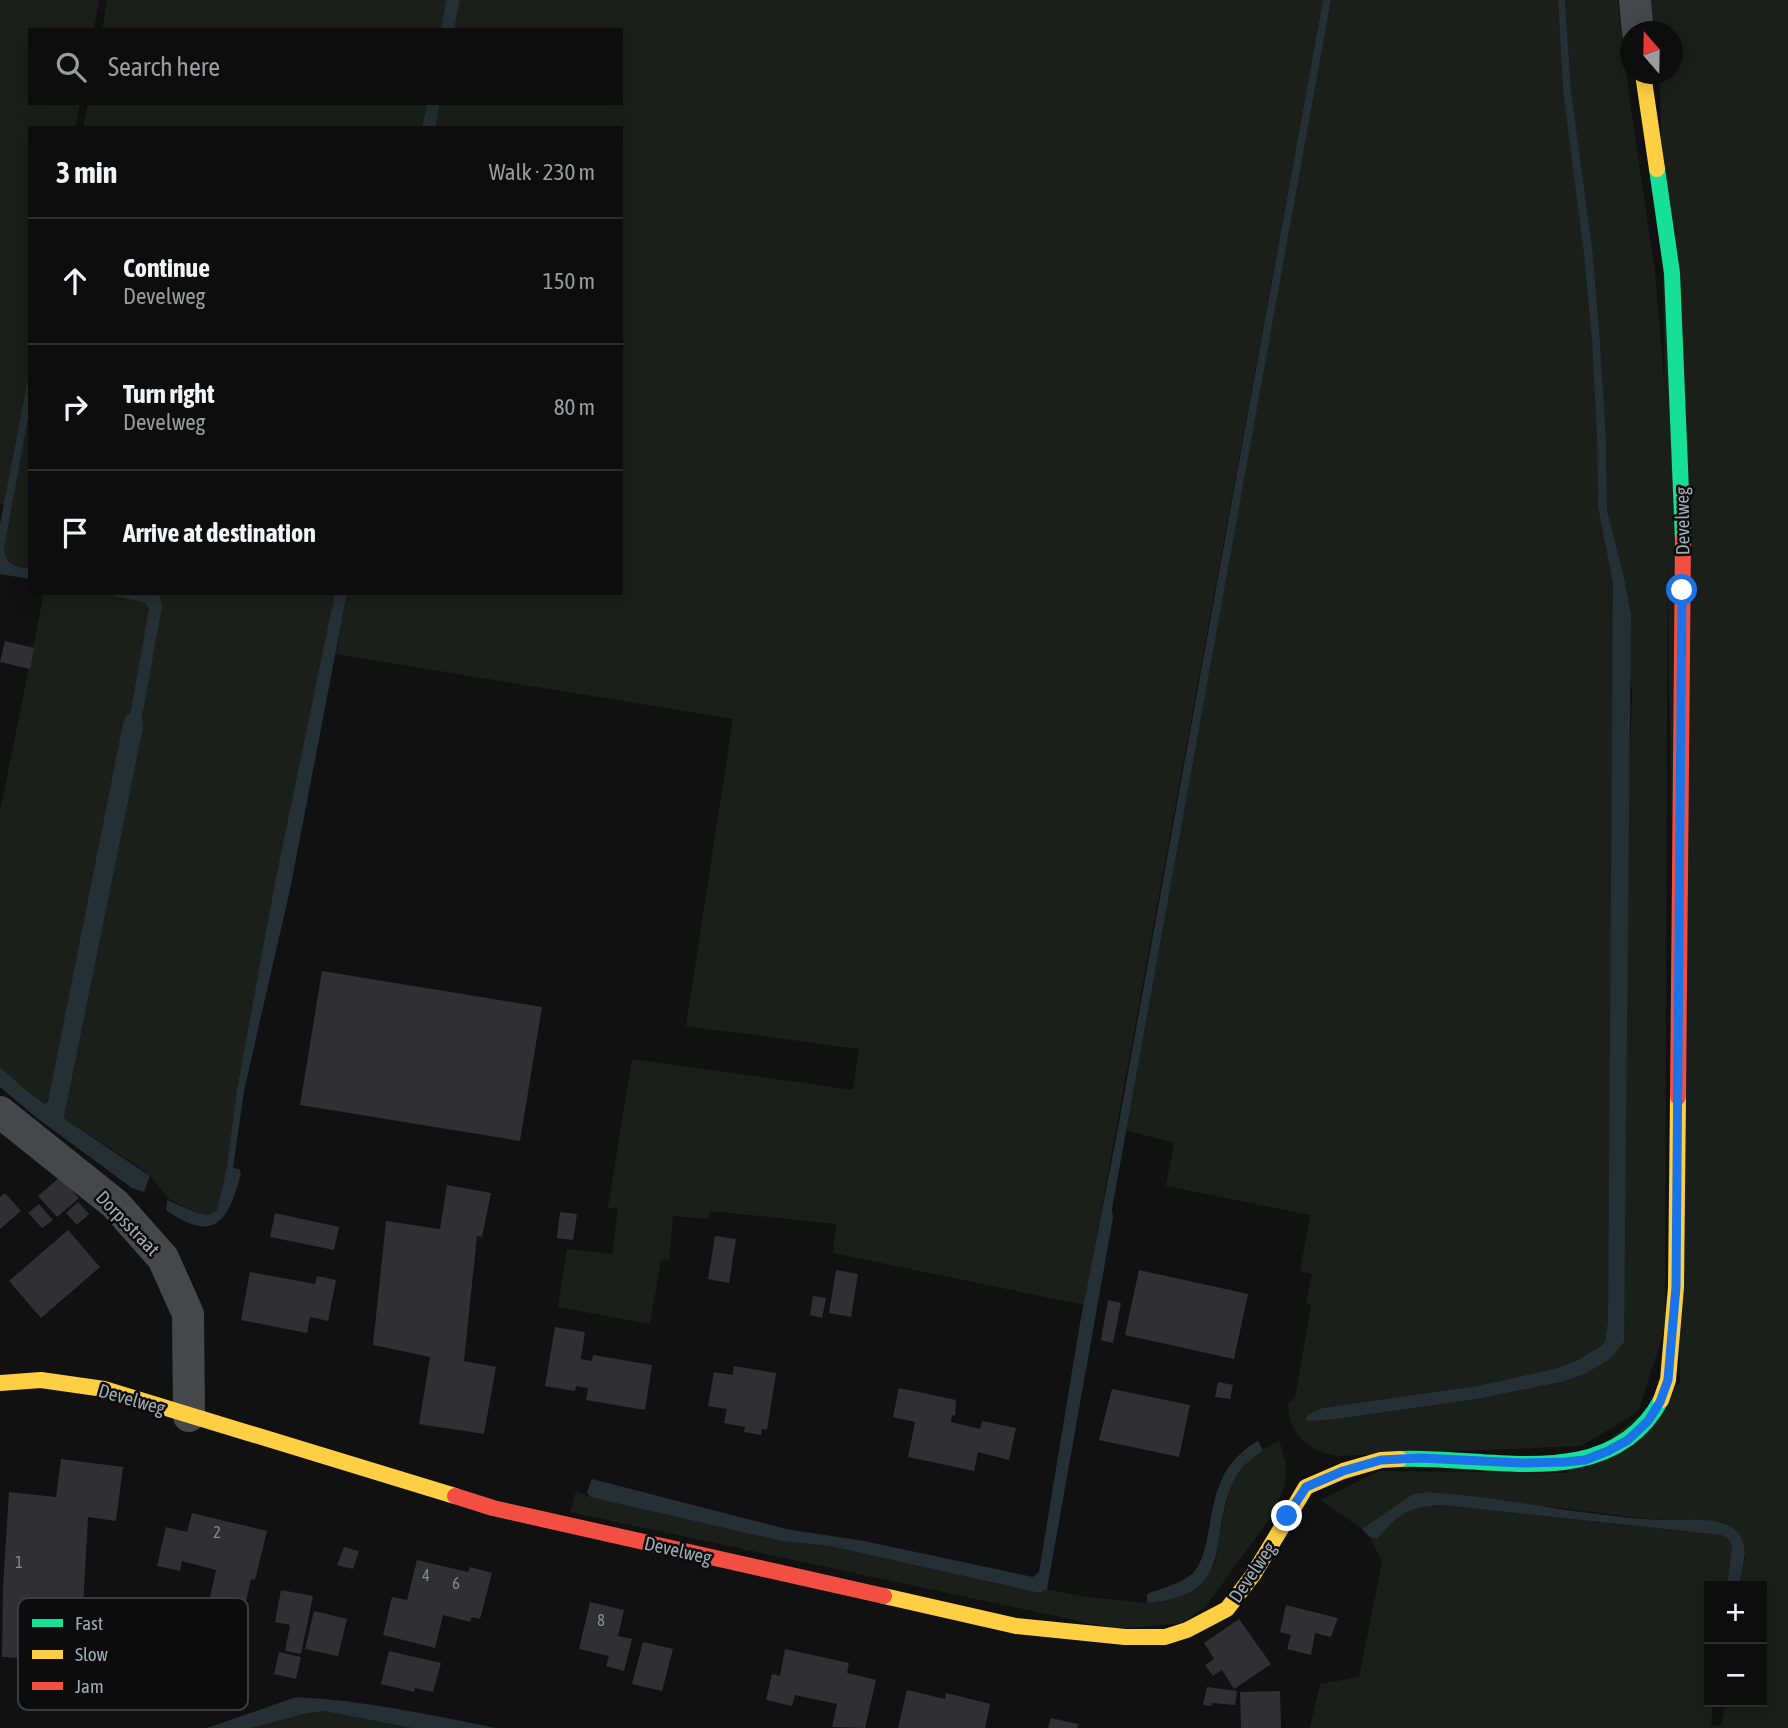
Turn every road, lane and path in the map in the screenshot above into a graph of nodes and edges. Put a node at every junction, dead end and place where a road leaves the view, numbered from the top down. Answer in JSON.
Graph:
{"nodes":[{"id":1,"x":1635,"y":0,"type":"edge"},
{"id":2,"x":1637,"y":21,"type":"edge"},
{"id":3,"x":1644,"y":84,"type":"edge"},
{"id":4,"x":0,"y":1112,"type":"edge"},
{"id":5,"x":0,"y":1382,"type":"edge"},
{"id":6,"x":189,"y":1416,"type":"junction"}],
"edges":[{"from":1,"to":2,"type":"street"},
{"from":3,"to":6,"type":"street","name":"Develweg"},
{"from":4,"to":6,"type":"street","name":"Dorpsstraat"},
{"from":5,"to":6,"type":"street","name":"Develweg"}]}
